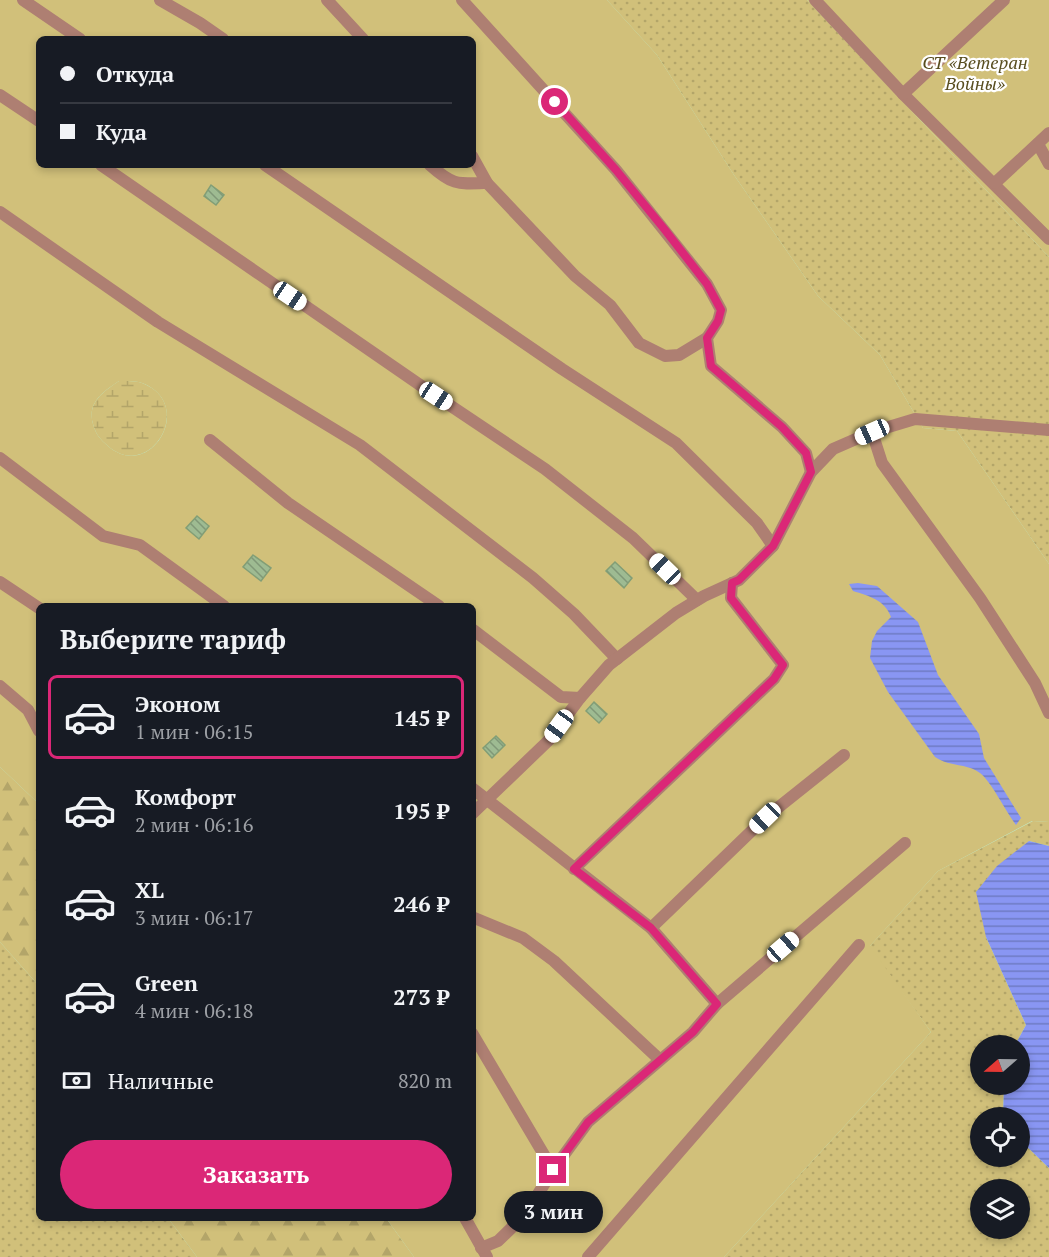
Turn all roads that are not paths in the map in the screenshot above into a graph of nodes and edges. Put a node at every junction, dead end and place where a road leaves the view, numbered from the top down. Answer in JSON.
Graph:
{"nodes":[{"id":1,"x":23,"y":0,"type":"edge"},
{"id":2,"x":160,"y":0,"type":"edge"},
{"id":3,"x":327,"y":0,"type":"edge"},
{"id":4,"x":462,"y":0,"type":"edge"},
{"id":5,"x":1004,"y":0,"type":"edge"},
{"id":6,"x":821,"y":2,"type":"edge"},
{"id":7,"x":76,"y":36,"type":"edge"},
{"id":8,"x":219,"y":36,"type":"edge"},
{"id":9,"x":360,"y":36,"type":"edge"},
{"id":10,"x":903,"y":94,"type":"junction"},
{"id":11,"x":0,"y":95,"type":"edge"},
{"id":12,"x":36,"y":119,"type":"edge"},
{"id":13,"x":1049,"y":133,"type":"edge"},
{"id":14,"x":1038,"y":144,"type":"junction"},
{"id":15,"x":476,"y":163,"type":"edge"},
{"id":16,"x":1049,"y":164,"type":"edge"},
{"id":17,"x":105,"y":168,"type":"edge"},
{"id":18,"x":269,"y":168,"type":"edge"},
{"id":19,"x":433,"y":168,"type":"edge"},
{"id":20,"x":487,"y":183,"type":"junction"},
{"id":21,"x":995,"y":183,"type":"junction"},
{"id":22,"x":0,"y":212,"type":"edge"},
{"id":23,"x":1049,"y":239,"type":"edge"},
{"id":24,"x":707,"y":338,"type":"junction"},
{"id":25,"x":1049,"y":430,"type":"edge"},
{"id":26,"x":872,"y":432,"type":"junction"},
{"id":27,"x":210,"y":440,"type":"dead end"},
{"id":28,"x":0,"y":458,"type":"edge"},
{"id":29,"x":811,"y":472,"type":"junction"},
{"id":30,"x":773,"y":546,"type":"junction"},
{"id":31,"x":0,"y":582,"type":"edge"},
{"id":32,"x":732,"y":583,"type":"junction"},
{"id":33,"x":697,"y":600,"type":"junction"},
{"id":34,"x":220,"y":603,"type":"edge"},
{"id":35,"x":436,"y":603,"type":"edge"},
{"id":36,"x":36,"y":606,"type":"edge"},
{"id":37,"x":476,"y":632,"type":"edge"},
{"id":38,"x":618,"y":659,"type":"junction"},
{"id":39,"x":0,"y":686,"type":"edge"},
{"id":40,"x":580,"y":698,"type":"junction"},
{"id":41,"x":1049,"y":713,"type":"edge"},
{"id":42,"x":36,"y":725,"type":"edge"},
{"id":43,"x":844,"y":754,"type":"dead end"},
{"id":44,"x":476,"y":791,"type":"edge"},
{"id":45,"x":487,"y":800,"type":"junction"},
{"id":46,"x":476,"y":810,"type":"edge"},
{"id":47,"x":905,"y":843,"type":"dead end"},
{"id":48,"x":574,"y":869,"type":"junction"},
{"id":49,"x":476,"y":919,"type":"edge"},
{"id":50,"x":651,"y":928,"type":"junction"},
{"id":51,"x":859,"y":945,"type":"dead end"},
{"id":52,"x":717,"y":1004,"type":"junction"},
{"id":53,"x":476,"y":1040,"type":"edge"},
{"id":54,"x":659,"y":1059,"type":"junction"},
{"id":55,"x":553,"y":1170,"type":"junction"},
{"id":56,"x":467,"y":1221,"type":"edge"},
{"id":57,"x":484,"y":1252,"type":"edge"},
{"id":58,"x":588,"y":1257,"type":"edge"}],
"edges":[{"from":1,"to":7,"type":"street"},
{"from":2,"to":8,"type":"street"},
{"from":3,"to":9,"type":"street"},
{"from":4,"to":24,"type":"street"},
{"from":5,"to":10,"type":"street"},
{"from":6,"to":10,"type":"street"},
{"from":10,"to":21,"type":"street"},
{"from":11,"to":12,"type":"street"},
{"from":13,"to":14,"type":"street"},
{"from":14,"to":16,"type":"street"},
{"from":14,"to":21,"type":"street"},
{"from":15,"to":20,"type":"street"},
{"from":17,"to":33,"type":"street"},
{"from":18,"to":30,"type":"street"},
{"from":19,"to":20,"type":"street"},
{"from":20,"to":24,"type":"street"},
{"from":21,"to":23,"type":"street"},
{"from":22,"to":38,"type":"street"},
{"from":24,"to":29,"type":"street"},
{"from":25,"to":26,"type":"street"},
{"from":26,"to":29,"type":"street"},
{"from":26,"to":41,"type":"street"},
{"from":27,"to":35,"type":"street"},
{"from":28,"to":34,"type":"street"},
{"from":29,"to":30,"type":"street"},
{"from":30,"to":32,"type":"street"},
{"from":31,"to":36,"type":"street"},
{"from":32,"to":33,"type":"street"},
{"from":32,"to":48,"type":"street"},
{"from":33,"to":38,"type":"street"},
{"from":37,"to":40,"type":"street"},
{"from":38,"to":40,"type":"street"},
{"from":39,"to":42,"type":"street"},
{"from":40,"to":45,"type":"street"},
{"from":43,"to":50,"type":"street"},
{"from":44,"to":45,"type":"street"},
{"from":45,"to":46,"type":"street"},
{"from":45,"to":48,"type":"street"},
{"from":47,"to":52,"type":"street"},
{"from":48,"to":50,"type":"street"},
{"from":49,"to":54,"type":"street"},
{"from":50,"to":52,"type":"street"},
{"from":51,"to":58,"type":"street"},
{"from":52,"to":54,"type":"street"},
{"from":53,"to":55,"type":"street"},
{"from":54,"to":55,"type":"street"},
{"from":55,"to":57,"type":"street"},
{"from":56,"to":57,"type":"street"}]}
